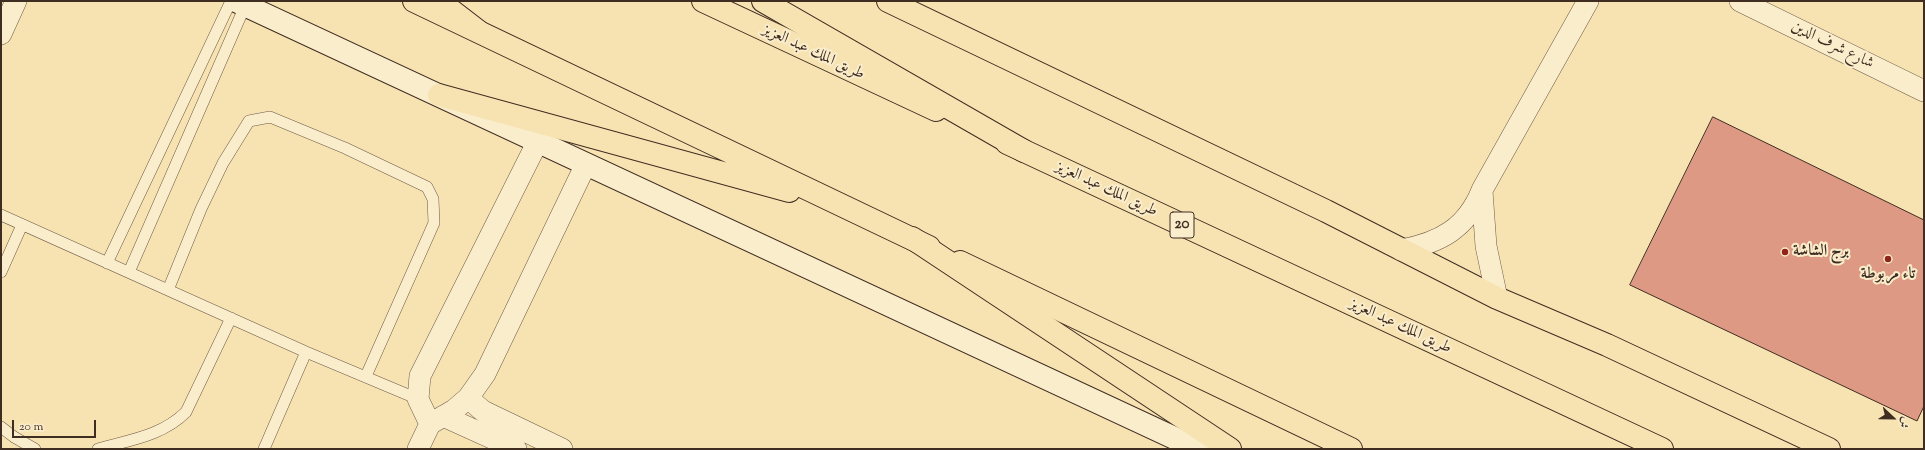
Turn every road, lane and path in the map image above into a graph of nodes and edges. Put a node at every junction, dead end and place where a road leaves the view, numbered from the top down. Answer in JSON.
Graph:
{"nodes":[{"id":1,"x":16,"y":1,"type":"edge"},
{"id":2,"x":414,"y":1,"type":"edge"},
{"id":3,"x":439,"y":1,"type":"edge"},
{"id":4,"x":703,"y":1,"type":"edge"},
{"id":5,"x":763,"y":1,"type":"edge"},
{"id":6,"x":888,"y":1,"type":"edge"},
{"id":7,"x":1588,"y":1,"type":"edge"},
{"id":8,"x":1740,"y":1,"type":"edge"},
{"id":9,"x":237,"y":2,"type":"edge"},
{"id":10,"x":1769,"y":7,"type":"edge"},
{"id":11,"x":478,"y":31,"type":"junction"},
{"id":12,"x":1,"y":34,"type":"edge"},
{"id":13,"x":1924,"y":91,"type":"edge"},
{"id":14,"x":439,"y":95,"type":"junction"},
{"id":15,"x":538,"y":141,"type":"junction"},
{"id":16,"x":1024,"y":151,"type":"junction"},
{"id":17,"x":586,"y":164,"type":"junction"},
{"id":18,"x":1482,"y":190,"type":"junction"},
{"id":19,"x":843,"y":206,"type":"junction"},
{"id":20,"x":1,"y":215,"type":"edge"},
{"id":21,"x":22,"y":225,"type":"junction"},
{"id":22,"x":912,"y":238,"type":"junction"},
{"id":23,"x":1401,"y":250,"type":"junction"},
{"id":24,"x":107,"y":263,"type":"junction"},
{"id":25,"x":1,"y":272,"type":"edge"},
{"id":26,"x":129,"y":272,"type":"junction"},
{"id":27,"x":168,"y":290,"type":"junction"},
{"id":28,"x":1497,"y":298,"type":"junction"},
{"id":29,"x":231,"y":318,"type":"junction"},
{"id":30,"x":306,"y":352,"type":"junction"},
{"id":31,"x":366,"y":376,"type":"junction"},
{"id":32,"x":468,"y":398,"type":"junction"},
{"id":33,"x":418,"y":399,"type":"junction"},
{"id":34,"x":437,"y":420,"type":"junction"},
{"id":35,"x":1,"y":427,"type":"edge"},
{"id":36,"x":35,"y":449,"type":"edge"},
{"id":37,"x":98,"y":449,"type":"edge"},
{"id":38,"x":264,"y":449,"type":"edge"},
{"id":39,"x":418,"y":449,"type":"edge"},
{"id":40,"x":516,"y":449,"type":"edge"},
{"id":41,"x":562,"y":449,"type":"edge"},
{"id":42,"x":1198,"y":449,"type":"edge"},
{"id":43,"x":1230,"y":449,"type":"edge"},
{"id":44,"x":1351,"y":449,"type":"edge"},
{"id":45,"x":1662,"y":449,"type":"edge"},
{"id":46,"x":1828,"y":449,"type":"edge"}],
"edges":[{"from":1,"to":12,"type":"street"},
{"from":2,"to":11,"type":"main road"},
{"from":3,"to":11,"type":"main road"},
{"from":4,"to":16,"type":"main road","name":"طريق الملك عبد العزيز","number":"20"},
{"from":5,"to":16,"type":"main road"},
{"from":6,"to":23,"type":"main road"},
{"from":7,"to":18,"type":"street"},
{"from":8,"to":10,"type":"street","name":"شارع شرف الدين"},
{"from":9,"to":14,"type":"main road"},
{"from":9,"to":24,"type":"lane"},
{"from":9,"to":26,"type":"lane"},
{"from":10,"to":13,"type":"street","name":"شارع شرف الدين"},
{"from":11,"to":19,"type":"main road"},
{"from":14,"to":15,"type":"main road"},
{"from":14,"to":19,"type":"main road"},
{"from":15,"to":17,"type":"main road"},
{"from":15,"to":33,"type":"street"},
{"from":16,"to":45,"type":"main road","name":"طريق الملك عبد العزيز","number":"20"},
{"from":17,"to":32,"type":"street"},
{"from":17,"to":42,"type":"main road"},
{"from":18,"to":23,"type":"street"},
{"from":18,"to":28,"type":"street"},
{"from":19,"to":22,"type":"main road"},
{"from":20,"to":21,"type":"lane"},
{"from":21,"to":24,"type":"lane"},
{"from":21,"to":25,"type":"lane"},
{"from":22,"to":43,"type":"main road"},
{"from":22,"to":44,"type":"main road"},
{"from":23,"to":28,"type":"main road"},
{"from":24,"to":26,"type":"lane"},
{"from":26,"to":27,"type":"lane"},
{"from":27,"to":29,"type":"lane"},
{"from":27,"to":31,"type":"lane"},
{"from":28,"to":46,"type":"main road"},
{"from":29,"to":30,"type":"lane"},
{"from":29,"to":37,"type":"lane"},
{"from":30,"to":31,"type":"lane"},
{"from":30,"to":38,"type":"lane"},
{"from":31,"to":33,"type":"lane"},
{"from":32,"to":34,"type":"street"},
{"from":32,"to":41,"type":"street"},
{"from":33,"to":34,"type":"street"},
{"from":34,"to":39,"type":"street"},
{"from":34,"to":40,"type":"street"},
{"from":35,"to":36,"type":"lane"}]}
